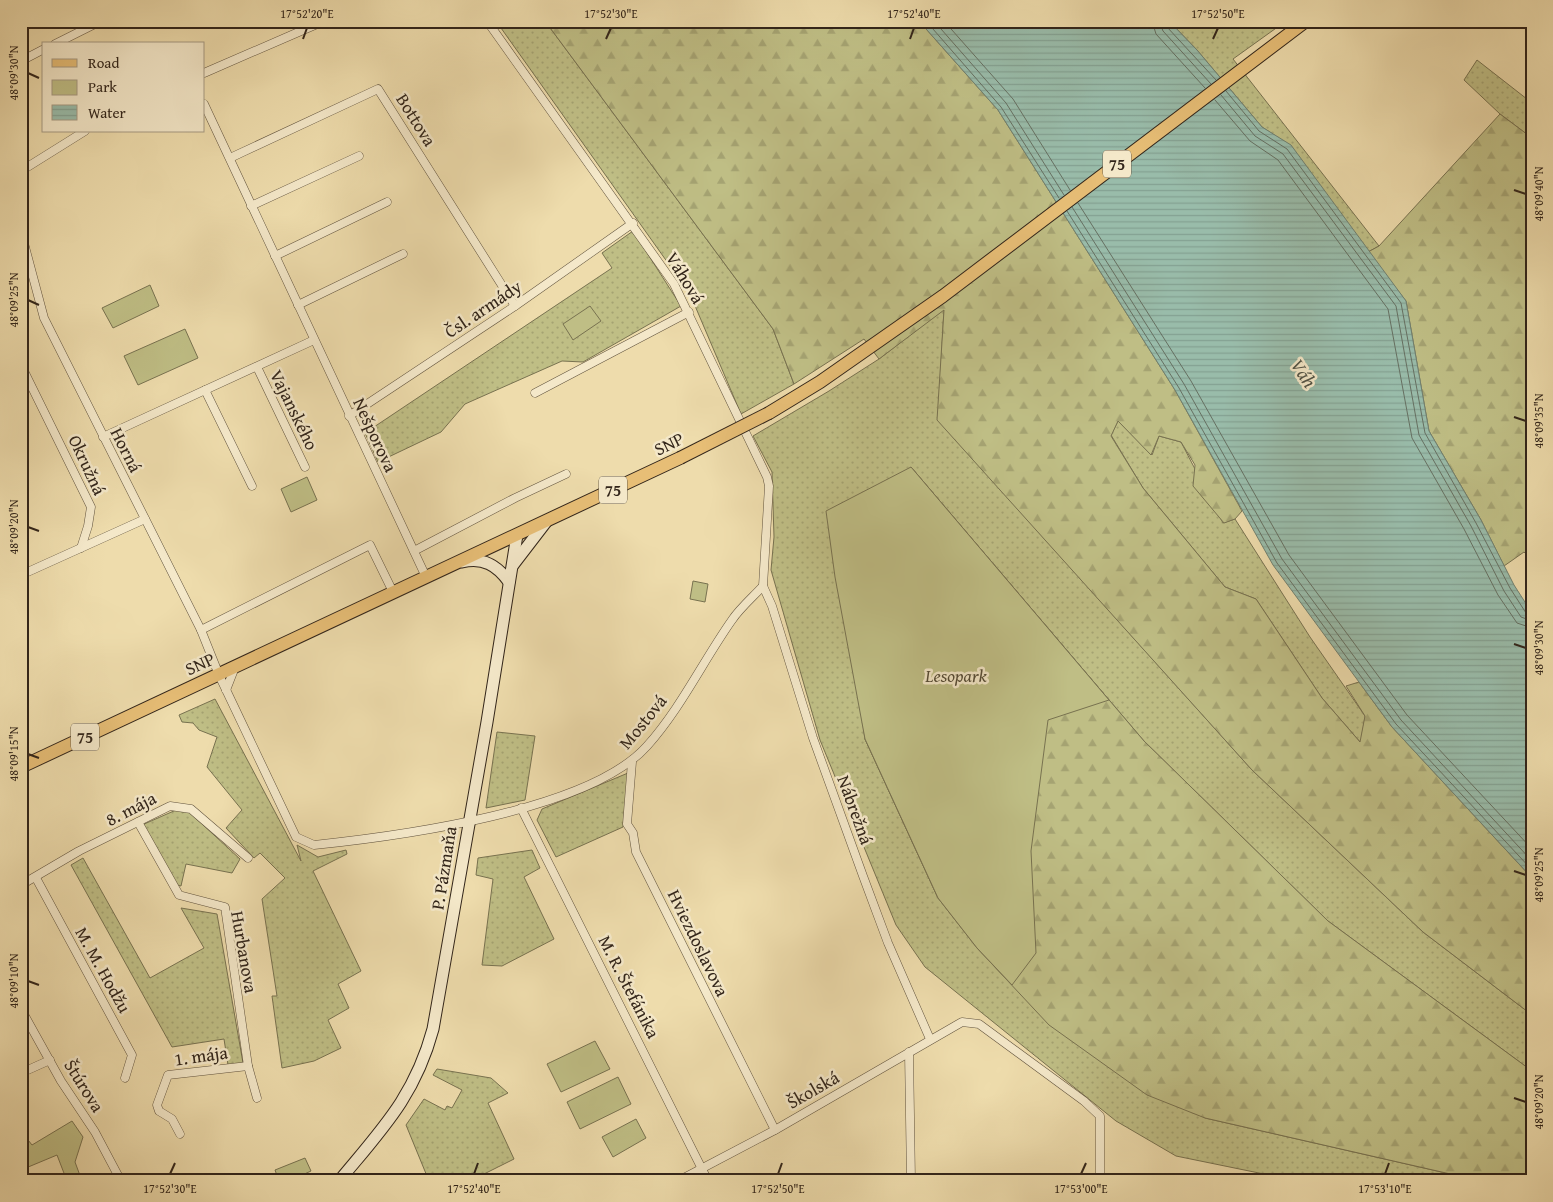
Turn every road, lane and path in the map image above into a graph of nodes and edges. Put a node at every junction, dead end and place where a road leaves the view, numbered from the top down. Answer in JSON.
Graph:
{"nodes":[{"id":1,"x":101,"y":21,"type":"edge"},
{"id":2,"x":324,"y":21,"type":"edge"},
{"id":3,"x":487,"y":21,"type":"edge"},
{"id":4,"x":1306,"y":21,"type":"edge"},
{"id":5,"x":59,"y":42,"type":"edge"},
{"id":6,"x":42,"y":51,"type":"edge"},
{"id":7,"x":21,"y":61,"type":"edge"},
{"id":8,"x":205,"y":73,"type":"edge"},
{"id":9,"x":205,"y":106,"type":"edge"},
{"id":10,"x":83,"y":132,"type":"edge"},
{"id":11,"x":359,"y":156,"type":"dead end"},
{"id":12,"x":230,"y":158,"type":"junction"},
{"id":13,"x":21,"y":170,"type":"edge"},
{"id":14,"x":387,"y":202,"type":"dead end"},
{"id":15,"x":251,"y":206,"type":"junction"},
{"id":16,"x":633,"y":224,"type":"junction"},
{"id":17,"x":21,"y":232,"type":"edge"},
{"id":18,"x":403,"y":254,"type":"dead end"},
{"id":19,"x":275,"y":256,"type":"junction"},
{"id":20,"x":298,"y":305,"type":"junction"},
{"id":21,"x":515,"y":306,"type":"junction"},
{"id":22,"x":689,"y":312,"type":"junction"},
{"id":23,"x":314,"y":340,"type":"junction"},
{"id":24,"x":21,"y":365,"type":"edge"},
{"id":25,"x":256,"y":367,"type":"junction"},
{"id":26,"x":205,"y":390,"type":"junction"},
{"id":27,"x":535,"y":394,"type":"dead end"},
{"id":28,"x":349,"y":416,"type":"junction"},
{"id":29,"x":103,"y":437,"type":"junction"},
{"id":30,"x":305,"y":466,"type":"dead end"},
{"id":31,"x":566,"y":474,"type":"dead end"},
{"id":32,"x":252,"y":486,"type":"dead end"},
{"id":33,"x":145,"y":519,"type":"junction"},
{"id":34,"x":546,"y":522,"type":"junction"},
{"id":35,"x":517,"y":535,"type":"junction"},
{"id":36,"x":81,"y":548,"type":"junction"},
{"id":37,"x":414,"y":551,"type":"junction"},
{"id":38,"x":456,"y":563,"type":"junction"},
{"id":39,"x":512,"y":566,"type":"junction"},
{"id":40,"x":21,"y":575,"type":"edge"},
{"id":41,"x":426,"y":577,"type":"junction"},
{"id":42,"x":509,"y":582,"type":"junction"},
{"id":43,"x":763,"y":586,"type":"junction"},
{"id":44,"x":393,"y":592,"type":"junction"},
{"id":45,"x":201,"y":630,"type":"junction"},
{"id":46,"x":235,"y":667,"type":"junction"},
{"id":47,"x":219,"y":675,"type":"junction"},
{"id":48,"x":226,"y":690,"type":"junction"},
{"id":49,"x":632,"y":762,"type":"junction"},
{"id":50,"x":21,"y":767,"type":"edge"},
{"id":51,"x":521,"y":808,"type":"junction"},
{"id":52,"x":469,"y":821,"type":"junction"},
{"id":53,"x":138,"y":822,"type":"junction"},
{"id":54,"x":248,"y":858,"type":"dead end"},
{"id":55,"x":36,"y":878,"type":"junction"},
{"id":56,"x":21,"y":885,"type":"edge"},
{"id":57,"x":21,"y":1008,"type":"edge"},
{"id":58,"x":930,"y":1039,"type":"junction"},
{"id":59,"x":908,"y":1052,"type":"junction"},
{"id":60,"x":50,"y":1060,"type":"junction"},
{"id":61,"x":248,"y":1066,"type":"junction"},
{"id":62,"x":21,"y":1073,"type":"edge"},
{"id":63,"x":125,"y":1078,"type":"dead end"},
{"id":64,"x":257,"y":1098,"type":"dead end"},
{"id":65,"x":775,"y":1130,"type":"junction"},
{"id":66,"x":180,"y":1134,"type":"dead end"},
{"id":67,"x":702,"y":1168,"type":"junction"},
{"id":68,"x":120,"y":1180,"type":"edge"},
{"id":69,"x":339,"y":1181,"type":"edge"},
{"id":70,"x":678,"y":1181,"type":"edge"},
{"id":71,"x":708,"y":1181,"type":"edge"},
{"id":72,"x":911,"y":1181,"type":"edge"},
{"id":73,"x":1100,"y":1181,"type":"edge"}],
"edges":[{"from":1,"to":5,"type":"street"},
{"from":2,"to":8,"type":"street"},
{"from":3,"to":16,"type":"street","name":"Váhová"},
{"from":4,"to":34,"type":"main road","name":"SNP","number":"75","bridge":true},
{"from":6,"to":7,"type":"street"},
{"from":9,"to":12,"type":"street","name":"Nešporova"},
{"from":10,"to":13,"type":"street"},
{"from":11,"to":15,"type":"street"},
{"from":12,"to":15,"type":"street","name":"Nešporova"},
{"from":12,"to":21,"type":"street","name":"Bottova"},
{"from":14,"to":19,"type":"street"},
{"from":15,"to":19,"type":"street","name":"Nešporova"},
{"from":16,"to":21,"type":"street","name":"Čsl. armády"},
{"from":16,"to":22,"type":"street","name":"Váhová"},
{"from":17,"to":29,"type":"street","name":"Horná"},
{"from":18,"to":20,"type":"street"},
{"from":19,"to":20,"type":"street","name":"Nešporova"},
{"from":20,"to":23,"type":"street","name":"Nešporova"},
{"from":21,"to":28,"type":"street","name":"Čsl. armády"},
{"from":22,"to":27,"type":"street"},
{"from":22,"to":43,"type":"street","name":"Váhová"},
{"from":23,"to":25,"type":"street","name":"Vajanského"},
{"from":23,"to":28,"type":"street","name":"Nešporova"},
{"from":24,"to":36,"type":"street","name":"Okružná"},
{"from":25,"to":26,"type":"street","name":"Vajanského"},
{"from":25,"to":30,"type":"street","name":"Vajanského"},
{"from":26,"to":29,"type":"street","name":"Vajanského"},
{"from":26,"to":32,"type":"street"},
{"from":28,"to":37,"type":"street","name":"Nešporova"},
{"from":29,"to":33,"type":"street","name":"Horná"},
{"from":31,"to":37,"type":"street"},
{"from":33,"to":36,"type":"street"},
{"from":33,"to":45,"type":"street","name":"Horná"},
{"from":34,"to":35,"type":"main road","name":"SNP","number":"75"},
{"from":34,"to":39,"type":"main road"},
{"from":35,"to":38,"type":"main road","name":"SNP","number":"75"},
{"from":35,"to":39,"type":"main road","name":"P. Pázmaňa"},
{"from":36,"to":40,"type":"street"},
{"from":37,"to":41,"type":"street","name":"Nešporova"},
{"from":38,"to":41,"type":"main road","name":"SNP","number":"75"},
{"from":38,"to":42,"type":"main road"},
{"from":39,"to":42,"type":"main road","name":"P. Pázmaňa"},
{"from":41,"to":44,"type":"main road","name":"SNP","number":"75"},
{"from":42,"to":52,"type":"main road","name":"P. Pázmaňa"},
{"from":43,"to":49,"type":"street","name":"Mostová"},
{"from":43,"to":58,"type":"street","name":"Nábrežná"},
{"from":44,"to":45,"type":"street","name":"SNP"},
{"from":44,"to":46,"type":"main road","name":"SNP","number":"75"},
{"from":45,"to":47,"type":"street","name":"Horná"},
{"from":46,"to":47,"type":"main road","name":"SNP","number":"75"},
{"from":46,"to":48,"type":"street"},
{"from":47,"to":48,"type":"street","name":"Horná"},
{"from":47,"to":50,"type":"main road","name":"SNP","number":"75"},
{"from":48,"to":52,"type":"street","name":"Mostová"},
{"from":49,"to":51,"type":"street","name":"Mostová"},
{"from":49,"to":65,"type":"street","name":"Hviezdoslavova"},
{"from":51,"to":52,"type":"street","name":"Mostová"},
{"from":51,"to":67,"type":"street","name":"M. R. Štefánika"},
{"from":52,"to":69,"type":"main road","name":"P. Pázmaňa"},
{"from":53,"to":54,"type":"street","name":"8. mája"},
{"from":53,"to":55,"type":"street","name":"8. mája"},
{"from":53,"to":61,"type":"street","name":"Hurbanova"},
{"from":55,"to":56,"type":"street","name":"8. mája"},
{"from":55,"to":63,"type":"street","name":"M. M. Hodžu"},
{"from":57,"to":60,"type":"street","name":"Štúrova"},
{"from":58,"to":59,"type":"street","name":"Školská"},
{"from":58,"to":73,"type":"street","name":"Školská"},
{"from":59,"to":65,"type":"street","name":"Školská"},
{"from":59,"to":72,"type":"street"},
{"from":60,"to":62,"type":"street"},
{"from":60,"to":68,"type":"street","name":"Štúrova"},
{"from":61,"to":64,"type":"street","name":"Hurbanova"},
{"from":61,"to":66,"type":"street","name":"1. mája"},
{"from":65,"to":67,"type":"street","name":"Školská"},
{"from":67,"to":70,"type":"street","name":"Školská"},
{"from":67,"to":71,"type":"street","name":"M. R. Štefánika"}]}
